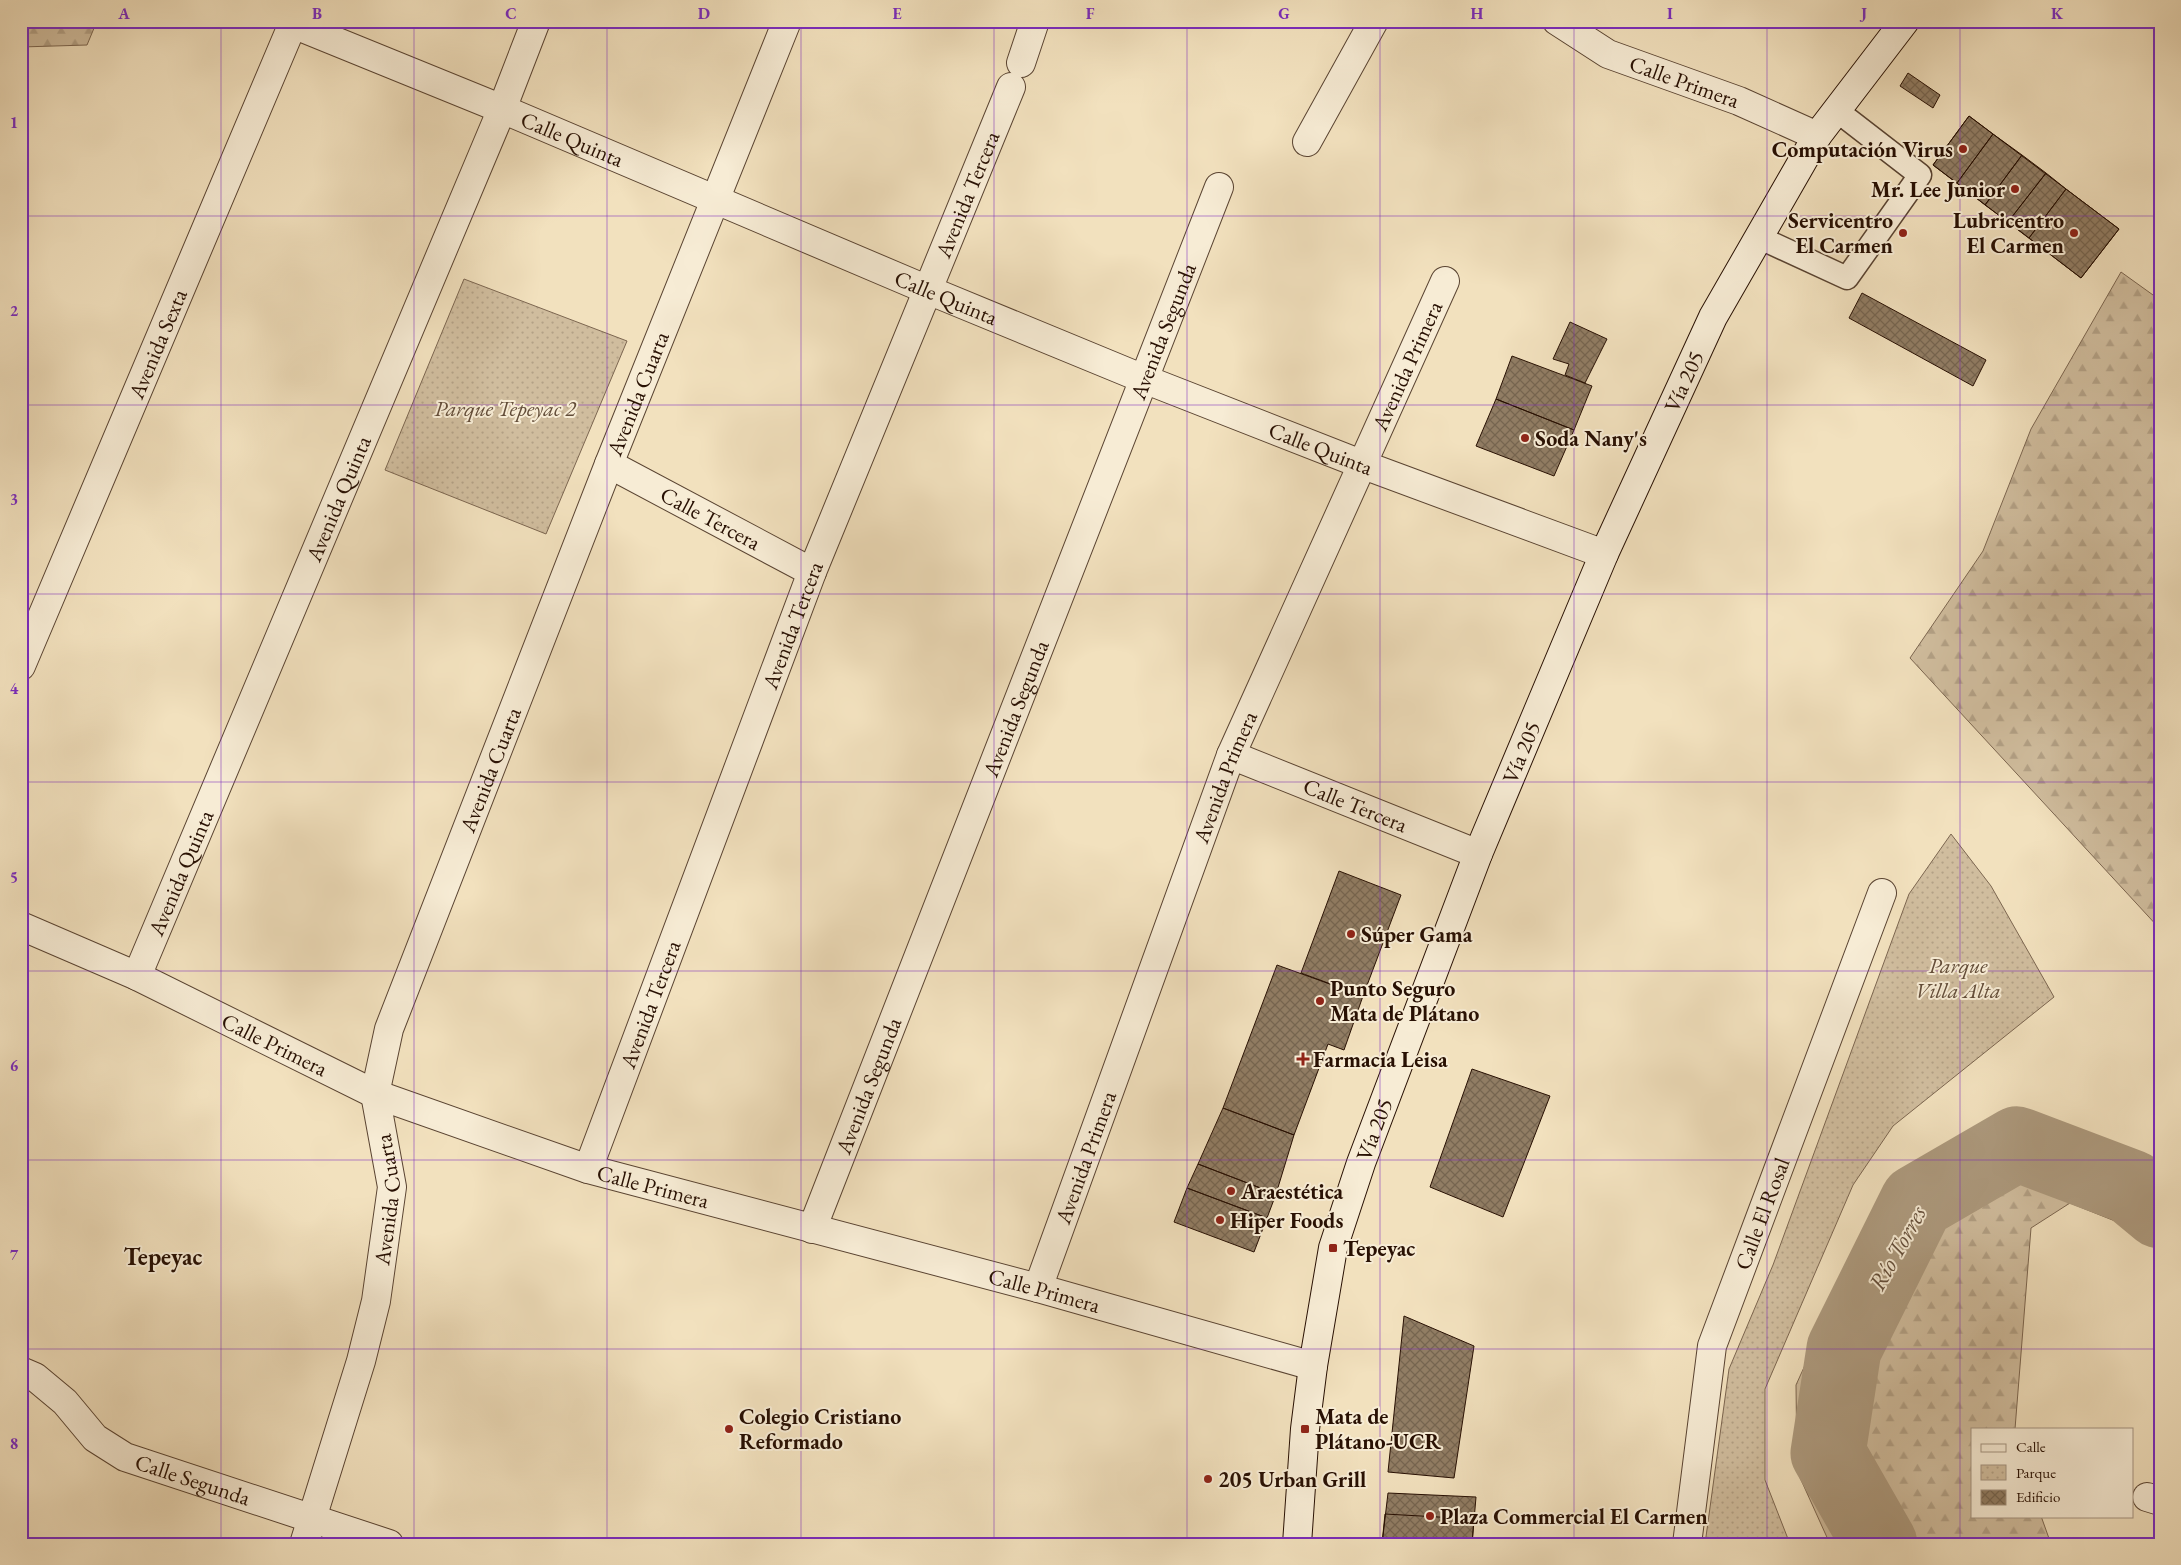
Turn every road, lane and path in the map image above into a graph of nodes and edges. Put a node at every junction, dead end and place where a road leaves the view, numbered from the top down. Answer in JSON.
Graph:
{"nodes":[{"id":1,"x":536,"y":21,"type":"edge"},
{"id":2,"x":787,"y":21,"type":"edge"},
{"id":3,"x":1035,"y":21,"type":"edge"},
{"id":4,"x":1374,"y":21,"type":"edge"},
{"id":5,"x":1557,"y":21,"type":"edge"},
{"id":6,"x":1905,"y":21,"type":"edge"},
{"id":7,"x":294,"y":22,"type":"edge"},
{"id":8,"x":502,"y":109,"type":"junction"},
{"id":9,"x":1836,"y":110,"type":"junction"},
{"id":10,"x":1817,"y":136,"type":"junction"},
{"id":11,"x":1307,"y":142,"type":"dead end"},
{"id":12,"x":1219,"y":187,"type":"dead end"},
{"id":13,"x":717,"y":199,"type":"junction"},
{"id":14,"x":1758,"y":238,"type":"junction"},
{"id":15,"x":1445,"y":281,"type":"dead end"},
{"id":16,"x":928,"y":290,"type":"junction"},
{"id":17,"x":1144,"y":379,"type":"junction"},
{"id":18,"x":609,"y":464,"type":"junction"},
{"id":19,"x":1361,"y":464,"type":"junction"},
{"id":20,"x":1604,"y":554,"type":"junction"},
{"id":21,"x":812,"y":572,"type":"junction"},
{"id":22,"x":21,"y":666,"type":"edge"},
{"id":23,"x":1231,"y":755,"type":"junction"},
{"id":24,"x":1478,"y":854,"type":"junction"},
{"id":25,"x":1882,"y":893,"type":"dead end"},
{"id":26,"x":21,"y":926,"type":"edge"},
{"id":27,"x":136,"y":976,"type":"junction"},
{"id":28,"x":375,"y":1094,"type":"junction"},
{"id":29,"x":588,"y":1170,"type":"junction"},
{"id":30,"x":812,"y":1229,"type":"junction"},
{"id":31,"x":1038,"y":1288,"type":"junction"},
{"id":32,"x":1313,"y":1366,"type":"junction"},
{"id":33,"x":21,"y":1371,"type":"edge"},
{"id":34,"x":308,"y":1532,"type":"edge"},
{"id":35,"x":389,"y":1544,"type":"edge"},
{"id":36,"x":1297,"y":1544,"type":"edge"},
{"id":37,"x":1687,"y":1544,"type":"edge"}],
"edges":[{"from":1,"to":8,"type":"street","name":"Avenida Quinta"},
{"from":2,"to":13,"type":"street","name":"Avenida Cuarta"},
{"from":3,"to":16,"type":"street","name":"Avenida Tercera"},
{"from":4,"to":11,"type":"street"},
{"from":5,"to":10,"type":"street","name":"Calle Primera"},
{"from":6,"to":9,"type":"street","name":"Vía 205"},
{"from":7,"to":8,"type":"street","name":"Calle Quinta"},
{"from":7,"to":22,"type":"street","name":"Avenida Sexta"},
{"from":8,"to":13,"type":"street","name":"Calle Quinta"},
{"from":8,"to":27,"type":"street","name":"Avenida Quinta"},
{"from":9,"to":10,"type":"street","name":"Vía 205"},
{"from":9,"to":14,"type":"lane"},
{"from":10,"to":14,"type":"street","name":"Vía 205"},
{"from":12,"to":17,"type":"street","name":"Avenida Segunda"},
{"from":13,"to":16,"type":"street","name":"Calle Quinta"},
{"from":13,"to":18,"type":"street","name":"Avenida Cuarta"},
{"from":14,"to":20,"type":"street","name":"Vía 205"},
{"from":15,"to":19,"type":"street","name":"Avenida Primera"},
{"from":16,"to":17,"type":"street","name":"Calle Quinta"},
{"from":16,"to":21,"type":"street","name":"Avenida Tercera"},
{"from":17,"to":19,"type":"street","name":"Calle Quinta"},
{"from":17,"to":30,"type":"street","name":"Avenida Segunda"},
{"from":18,"to":21,"type":"street","name":"Calle Tercera"},
{"from":18,"to":28,"type":"street","name":"Avenida Cuarta"},
{"from":19,"to":20,"type":"street","name":"Calle Quinta"},
{"from":19,"to":23,"type":"street","name":"Avenida Primera"},
{"from":20,"to":24,"type":"street","name":"Vía 205"},
{"from":21,"to":29,"type":"street","name":"Avenida Tercera"},
{"from":23,"to":24,"type":"street","name":"Calle Tercera"},
{"from":23,"to":31,"type":"street","name":"Avenida Primera"},
{"from":24,"to":32,"type":"street","name":"Vía 205"},
{"from":25,"to":37,"type":"street","name":"Calle El Rosal"},
{"from":26,"to":27,"type":"street","name":"Calle Primera"},
{"from":27,"to":28,"type":"street","name":"Calle Primera"},
{"from":28,"to":29,"type":"street","name":"Calle Primera"},
{"from":28,"to":34,"type":"street","name":"Avenida Cuarta"},
{"from":29,"to":30,"type":"street","name":"Calle Primera"},
{"from":30,"to":31,"type":"street","name":"Calle Primera"},
{"from":31,"to":32,"type":"street","name":"Calle Primera"},
{"from":32,"to":36,"type":"street","name":"Vía 205"},
{"from":33,"to":34,"type":"street","name":"Calle Segunda"},
{"from":34,"to":35,"type":"street","name":"Calle Segunda"}]}
